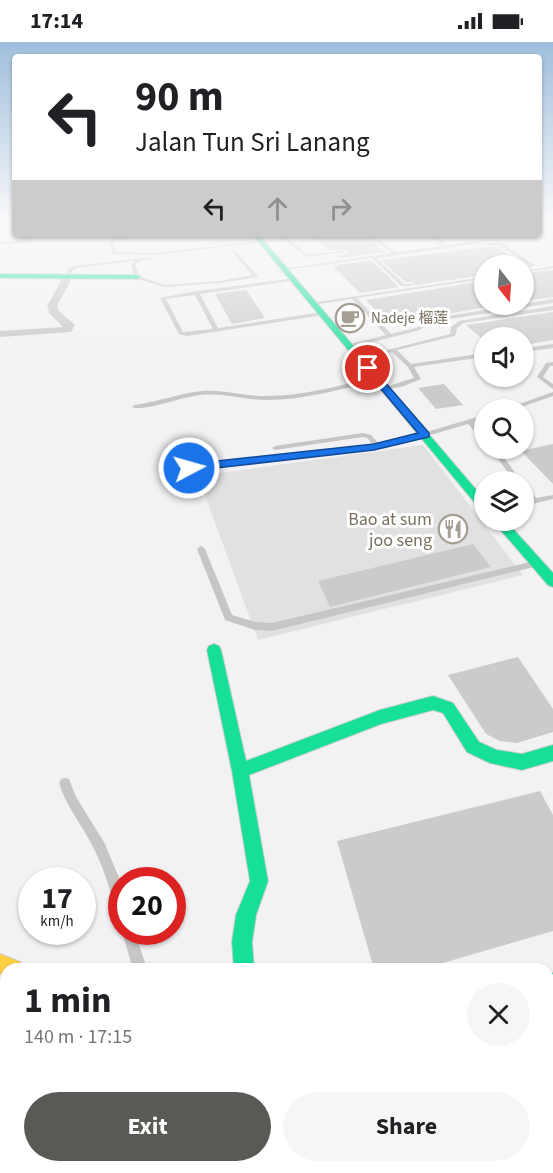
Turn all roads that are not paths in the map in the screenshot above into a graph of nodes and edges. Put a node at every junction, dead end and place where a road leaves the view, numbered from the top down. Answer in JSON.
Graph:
{"nodes":[{"id":1,"x":69,"y":273,"type":"edge"},
{"id":2,"x":136,"y":273,"type":"edge"},
{"id":3,"x":252,"y":273,"type":"edge"},
{"id":4,"x":297,"y":273,"type":"edge"},
{"id":5,"x":389,"y":273,"type":"edge"},
{"id":6,"x":290,"y":274,"type":"junction"},
{"id":7,"x":0,"y":276,"type":"edge"},
{"id":8,"x":68,"y":276,"type":"junction"},
{"id":9,"x":137,"y":277,"type":"junction"},
{"id":10,"x":474,"y":277,"type":"edge"},
{"id":11,"x":474,"y":278,"type":"edge"},
{"id":12,"x":196,"y":292,"type":"junction"},
{"id":13,"x":354,"y":298,"type":"junction"},
{"id":14,"x":553,"y":301,"type":"edge"},
{"id":15,"x":318,"y":308,"type":"junction"},
{"id":16,"x":553,"y":308,"type":"edge"},
{"id":17,"x":216,"y":330,"type":"junction"},
{"id":18,"x":0,"y":334,"type":"edge"},
{"id":19,"x":390,"y":336,"type":"junction"},
{"id":20,"x":553,"y":345,"type":"edge"},
{"id":21,"x":349,"y":346,"type":"junction"},
{"id":22,"x":534,"y":348,"type":"edge"},
{"id":23,"x":393,"y":350,"type":"junction"},
{"id":24,"x":474,"y":356,"type":"edge"},
{"id":25,"x":359,"y":358,"type":"junction"},
{"id":26,"x":553,"y":364,"type":"edge"},
{"id":27,"x":410,"y":366,"type":"junction"},
{"id":28,"x":381,"y":383,"type":"junction"},
{"id":29,"x":553,"y":387,"type":"edge"},
{"id":30,"x":553,"y":394,"type":"edge"},
{"id":31,"x":534,"y":400,"type":"edge"},
{"id":32,"x":135,"y":407,"type":"dead end"},
{"id":33,"x":474,"y":421,"type":"edge"},
{"id":34,"x":470,"y":422,"type":"junction"},
{"id":35,"x":474,"y":427,"type":"edge"},
{"id":36,"x":425,"y":435,"type":"junction"},
{"id":37,"x":377,"y":446,"type":"junction"},
{"id":38,"x":275,"y":448,"type":"dead end"},
{"id":39,"x":501,"y":459,"type":"edge"},
{"id":40,"x":189,"y":468,"type":"dead end"},
{"id":41,"x":511,"y":471,"type":"edge"},
{"id":42,"x":474,"y":494,"type":"edge"},
{"id":43,"x":553,"y":497,"type":"edge"},
{"id":44,"x":535,"y":502,"type":"edge"},
{"id":45,"x":508,"y":531,"type":"edge"},
{"id":46,"x":201,"y":549,"type":"dead end"},
{"id":47,"x":537,"y":563,"type":"junction"},
{"id":48,"x":553,"y":582,"type":"edge"},
{"id":49,"x":214,"y":650,"type":"dead end"},
{"id":50,"x":553,"y":753,"type":"edge"},
{"id":51,"x":240,"y":771,"type":"junction"},
{"id":52,"x":65,"y":783,"type":"dead end"},
{"id":53,"x":109,"y":867,"type":"edge"},
{"id":54,"x":133,"y":945,"type":"edge"},
{"id":55,"x":138,"y":963,"type":"edge"},
{"id":56,"x":244,"y":963,"type":"edge"}],
"edges":[{"from":1,"to":8,"type":"lane"},
{"from":2,"to":9,"type":"lane"},
{"from":3,"to":9,"type":"lane"},
{"from":4,"to":6,"type":"lane"},
{"from":5,"to":10,"type":"lane"},
{"from":6,"to":12,"type":"lane"},
{"from":6,"to":15,"type":"main road"},
{"from":7,"to":8,"type":"main road"},
{"from":8,"to":9,"type":"main road"},
{"from":8,"to":18,"type":"street"},
{"from":11,"to":13,"type":"lane"},
{"from":12,"to":17,"type":"lane"},
{"from":12,"to":17,"type":"lane"},
{"from":13,"to":15,"type":"lane"},
{"from":13,"to":19,"type":"lane"},
{"from":14,"to":19,"type":"lane"},
{"from":15,"to":17,"type":"lane"},
{"from":15,"to":21,"type":"main road"},
{"from":16,"to":23,"type":"lane"},
{"from":19,"to":21,"type":"lane"},
{"from":20,"to":22,"type":"lane"},
{"from":21,"to":25,"type":"main road"},
{"from":23,"to":25,"type":"lane"},
{"from":23,"to":27,"type":"lane"},
{"from":24,"to":27,"type":"lane"},
{"from":25,"to":28,"type":"main road"},
{"from":26,"to":29,"type":"lane"},
{"from":27,"to":28,"type":"lane"},
{"from":28,"to":32,"type":"lane"},
{"from":28,"to":36,"type":"main road"},
{"from":30,"to":31,"type":"lane"},
{"from":33,"to":34,"type":"lane"},
{"from":34,"to":35,"type":"lane"},
{"from":34,"to":36,"type":"lane"},
{"from":36,"to":37,"type":"lane"},
{"from":36,"to":42,"type":"main road"},
{"from":37,"to":38,"type":"lane"},
{"from":37,"to":40,"type":"lane"},
{"from":39,"to":41,"type":"lane"},
{"from":43,"to":44,"type":"lane"},
{"from":45,"to":47,"type":"main road"},
{"from":46,"to":47,"type":"lane"},
{"from":47,"to":48,"type":"main road"},
{"from":49,"to":51,"type":"main road"},
{"from":50,"to":51,"type":"main road"},
{"from":51,"to":56,"type":"main road"},
{"from":52,"to":53,"type":"lane"},
{"from":54,"to":55,"type":"lane"}]}
